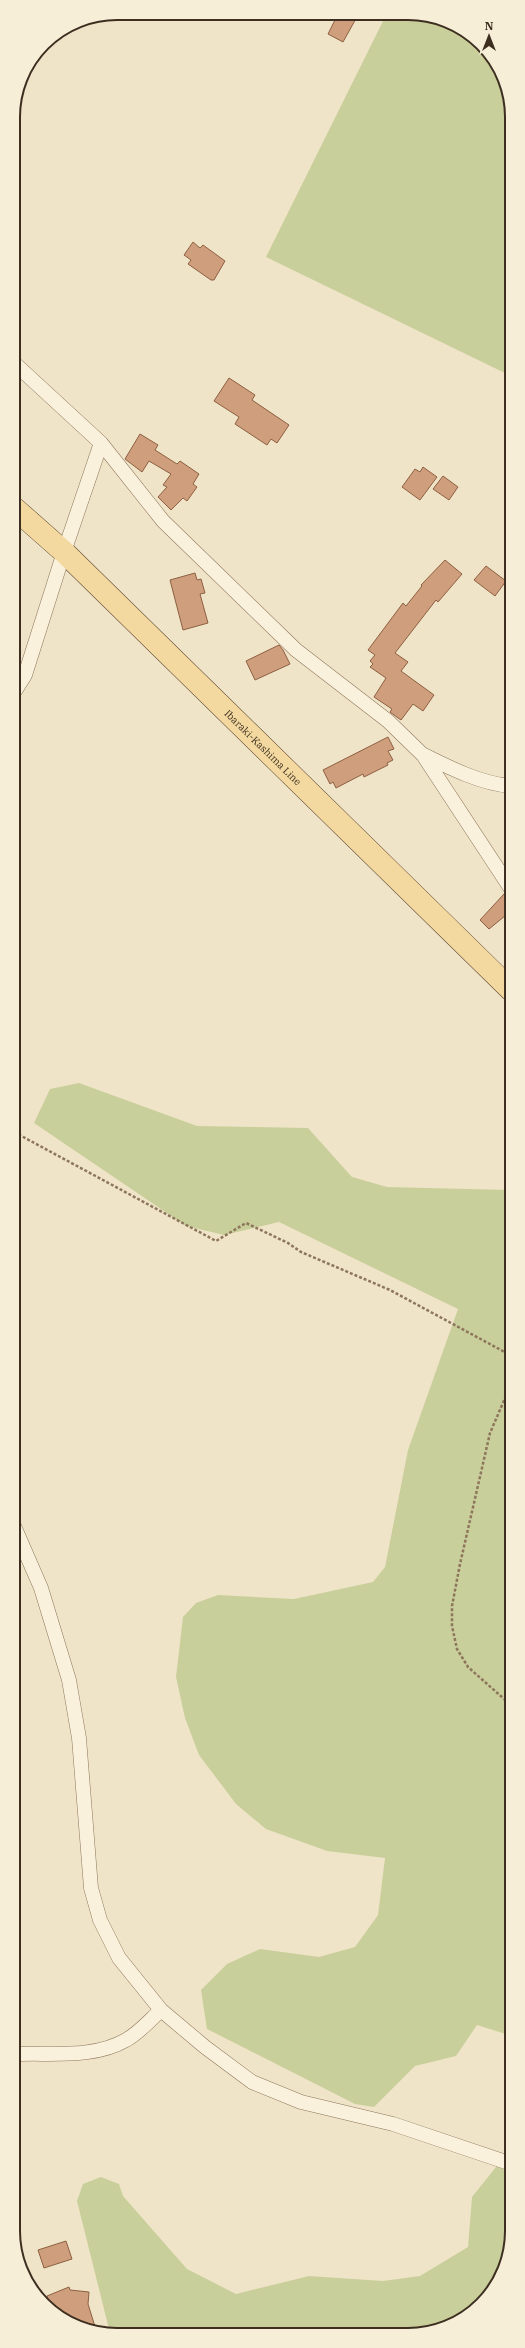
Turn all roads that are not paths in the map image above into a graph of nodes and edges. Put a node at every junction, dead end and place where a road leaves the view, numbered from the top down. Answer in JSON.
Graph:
{"nodes":[{"id":1,"x":20,"y":368,"type":"edge"},
{"id":2,"x":101,"y":443,"type":"junction"},
{"id":3,"x":20,"y":513,"type":"edge"},
{"id":4,"x":64,"y":552,"type":"junction"},
{"id":5,"x":20,"y":683,"type":"edge"},
{"id":6,"x":423,"y":755,"type":"junction"},
{"id":7,"x":505,"y":785,"type":"edge"},
{"id":8,"x":505,"y":881,"type":"edge"},
{"id":9,"x":505,"y":984,"type":"edge"},
{"id":10,"x":20,"y":1540,"type":"edge"},
{"id":11,"x":161,"y":2010,"type":"junction"},
{"id":12,"x":20,"y":2054,"type":"edge"},
{"id":13,"x":505,"y":2162,"type":"edge"}],
"edges":[{"from":1,"to":2,"type":"street"},
{"from":2,"to":4,"type":"street"},
{"from":2,"to":6,"type":"street"},
{"from":3,"to":4,"type":"main road","name":"Ibaraki-Kashima Line"},
{"from":4,"to":5,"type":"street"},
{"from":4,"to":9,"type":"main road","name":"Ibaraki-Kashima Line"},
{"from":6,"to":7,"type":"street"},
{"from":6,"to":8,"type":"street"},
{"from":10,"to":11,"type":"street"},
{"from":11,"to":12,"type":"street"},
{"from":11,"to":13,"type":"street"}]}
